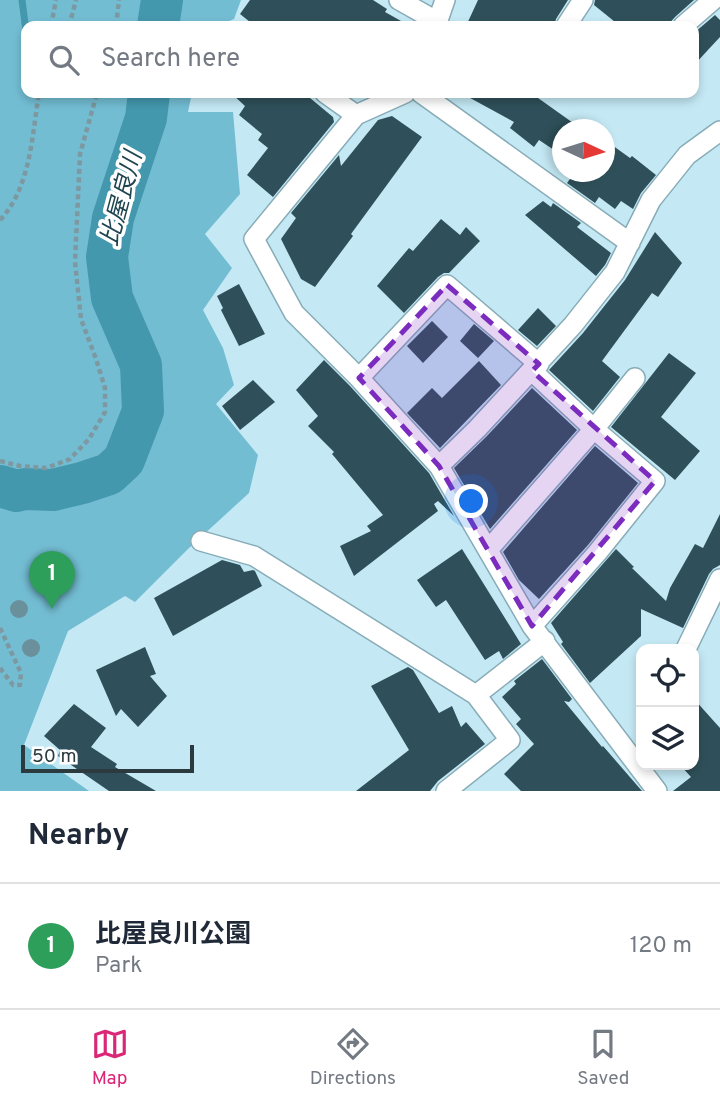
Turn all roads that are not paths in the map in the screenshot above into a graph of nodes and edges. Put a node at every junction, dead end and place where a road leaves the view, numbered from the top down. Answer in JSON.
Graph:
{"nodes":[{"id":1,"x":399,"y":0,"type":"edge"},
{"id":2,"x":445,"y":0,"type":"edge"},
{"id":3,"x":583,"y":0,"type":"edge"},
{"id":4,"x":713,"y":0,"type":"edge"},
{"id":5,"x":432,"y":21,"type":"edge"},
{"id":6,"x":438,"y":21,"type":"edge"},
{"id":7,"x":569,"y":21,"type":"edge"},
{"id":8,"x":689,"y":21,"type":"edge"},
{"id":9,"x":332,"y":98,"type":"edge"},
{"id":10,"x":394,"y":98,"type":"edge"},
{"id":11,"x":428,"y":98,"type":"edge"},
{"id":12,"x":356,"y":115,"type":"junction"},
{"id":13,"x":720,"y":131,"type":"edge"},
{"id":14,"x":630,"y":243,"type":"junction"},
{"id":15,"x":535,"y":367,"type":"junction"},
{"id":16,"x":359,"y":378,"type":"junction"},
{"id":17,"x":635,"y":378,"type":"dead end"},
{"id":18,"x":594,"y":429,"type":"junction"},
{"id":19,"x":439,"y":466,"type":"junction"},
{"id":20,"x":201,"y":541,"type":"dead end"},
{"id":21,"x":488,"y":550,"type":"junction"},
{"id":22,"x":720,"y":579,"type":"edge"},
{"id":23,"x":711,"y":619,"type":"edge"},
{"id":24,"x":538,"y":634,"type":"junction"},
{"id":25,"x":691,"y":644,"type":"edge"},
{"id":26,"x":476,"y":695,"type":"junction"},
{"id":27,"x":446,"y":791,"type":"edge"},
{"id":28,"x":657,"y":791,"type":"edge"}],
"edges":[{"from":1,"to":5,"type":"street"},
{"from":2,"to":6,"type":"street"},
{"from":3,"to":7,"type":"street"},
{"from":4,"to":8,"type":"street"},
{"from":9,"to":12,"type":"street"},
{"from":10,"to":12,"type":"street"},
{"from":11,"to":14,"type":"street"},
{"from":12,"to":16,"type":"street"},
{"from":13,"to":14,"type":"street"},
{"from":14,"to":15,"type":"street"},
{"from":15,"to":16,"type":"street"},
{"from":15,"to":18,"type":"street"},
{"from":15,"to":19,"type":"street"},
{"from":16,"to":19,"type":"street"},
{"from":17,"to":18,"type":"street"},
{"from":18,"to":21,"type":"street"},
{"from":18,"to":24,"type":"street"},
{"from":19,"to":21,"type":"street"},
{"from":20,"to":26,"type":"street"},
{"from":21,"to":24,"type":"street"},
{"from":22,"to":23,"type":"street"},
{"from":23,"to":25,"type":"street"},
{"from":24,"to":26,"type":"street"},
{"from":24,"to":28,"type":"street"},
{"from":26,"to":27,"type":"street"}]}
